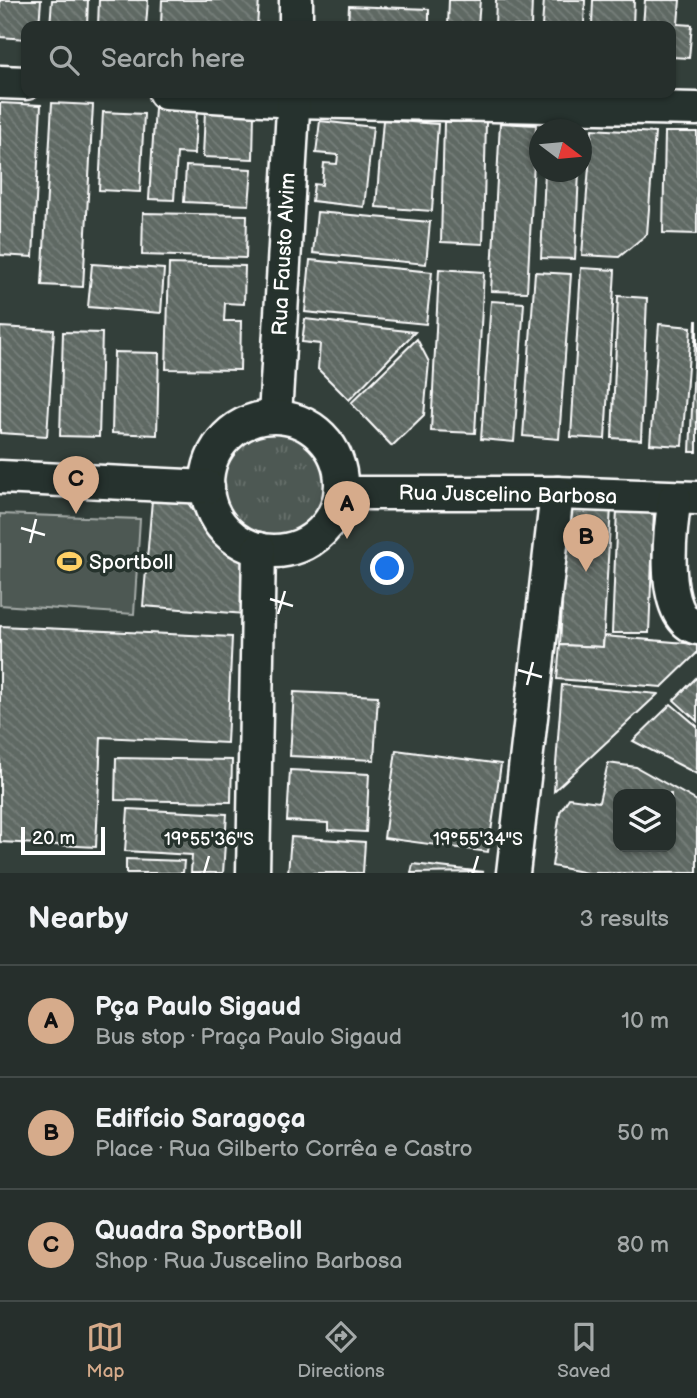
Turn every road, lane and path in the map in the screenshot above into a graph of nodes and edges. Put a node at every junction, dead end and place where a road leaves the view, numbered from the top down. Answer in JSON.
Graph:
{"nodes":[{"id":1,"x":296,"y":0,"type":"edge"},
{"id":2,"x":296,"y":21,"type":"edge"},
{"id":3,"x":0,"y":82,"type":"edge"},
{"id":4,"x":21,"y":83,"type":"edge"},
{"id":5,"x":293,"y":98,"type":"edge"},
{"id":6,"x":327,"y":98,"type":"edge"},
{"id":7,"x":697,"y":109,"type":"edge"},
{"id":8,"x":275,"y":416,"type":"junction"},
{"id":9,"x":0,"y":477,"type":"edge"},
{"id":10,"x":208,"y":487,"type":"junction"},
{"id":11,"x":556,"y":493,"type":"junction"},
{"id":12,"x":341,"y":494,"type":"junction"},
{"id":13,"x":686,"y":498,"type":"edge"},
{"id":14,"x":259,"y":550,"type":"junction"},
{"id":15,"x":697,"y":628,"type":"edge"},
{"id":16,"x":253,"y":873,"type":"edge"},
{"id":17,"x":513,"y":873,"type":"edge"}],
"edges":[{"from":1,"to":2,"type":"street"},
{"from":3,"to":4,"type":"street"},
{"from":5,"to":8,"type":"street","name":"Rua Fausto Alvim"},
{"from":6,"to":7,"type":"street"},
{"from":8,"to":10,"type":"street"},
{"from":8,"to":12,"type":"street"},
{"from":9,"to":10,"type":"street"},
{"from":10,"to":14,"type":"street"},
{"from":11,"to":12,"type":"street","name":"Rua Juscelino Barbosa"},
{"from":11,"to":13,"type":"street","name":"Rua Juscelino Barbosa"},
{"from":11,"to":17,"type":"street"},
{"from":12,"to":14,"type":"street"},
{"from":13,"to":15,"type":"street","name":"Rua Juscelino Barbosa"},
{"from":14,"to":16,"type":"street"}]}
